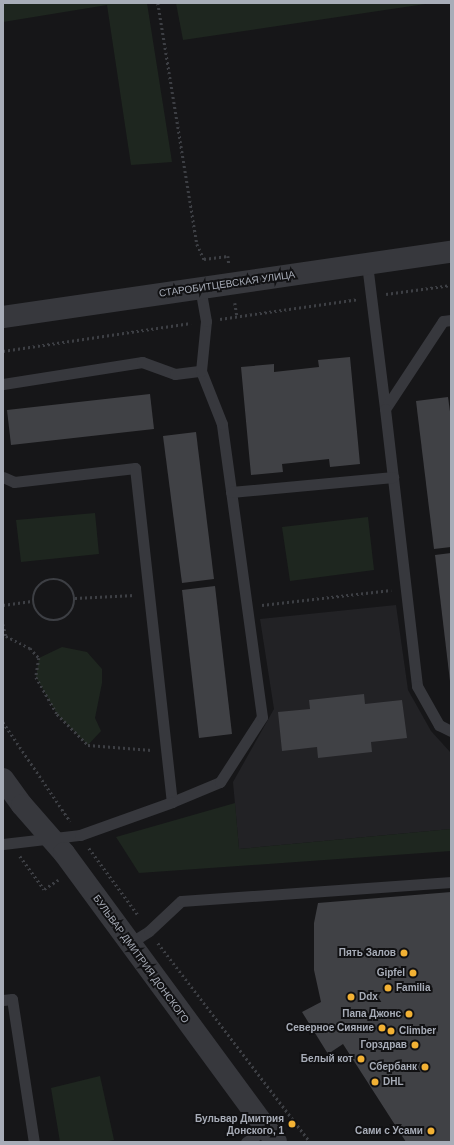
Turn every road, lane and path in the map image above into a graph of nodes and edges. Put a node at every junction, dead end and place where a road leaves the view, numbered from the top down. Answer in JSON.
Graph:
{"nodes":[{"id":1,"x":158,"y":3,"type":"edge"},
{"id":2,"x":451,"y":252,"type":"edge"},
{"id":3,"x":367,"y":264,"type":"junction"},
{"id":4,"x":232,"y":283,"type":"junction"},
{"id":5,"x":451,"y":285,"type":"edge"},
{"id":6,"x":200,"y":288,"type":"junction"},
{"id":7,"x":371,"y":297,"type":"junction"},
{"id":8,"x":237,"y":316,"type":"junction"},
{"id":9,"x":3,"y":317,"type":"edge"},
{"id":10,"x":451,"y":320,"type":"edge"},
{"id":11,"x":206,"y":321,"type":"junction"},
{"id":12,"x":3,"y":351,"type":"edge"},
{"id":13,"x":201,"y":371,"type":"junction"},
{"id":14,"x":3,"y":384,"type":"edge"},
{"id":15,"x":385,"y":409,"type":"junction"},
{"id":16,"x":3,"y":477,"type":"edge"},
{"id":17,"x":393,"y":477,"type":"junction"},
{"id":18,"x":231,"y":492,"type":"junction"},
{"id":19,"x":405,"y":589,"type":"junction"},
{"id":20,"x":148,"y":594,"type":"junction"},
{"id":21,"x":75,"y":598,"type":"junction"},
{"id":22,"x":32,"y":601,"type":"junction"},
{"id":23,"x":3,"y":605,"type":"edge"},
{"id":24,"x":246,"y":607,"type":"junction"},
{"id":25,"x":3,"y":624,"type":"edge"},
{"id":26,"x":451,"y":731,"type":"edge"},
{"id":27,"x":166,"y":751,"type":"junction"},
{"id":28,"x":3,"y":779,"type":"edge"},
{"id":29,"x":172,"y":802,"type":"junction"},
{"id":30,"x":52,"y":839,"type":"junction"},
{"id":31,"x":3,"y":844,"type":"edge"},
{"id":32,"x":451,"y":882,"type":"edge"},
{"id":33,"x":130,"y":944,"type":"junction"},
{"id":34,"x":3,"y":1000,"type":"edge"},
{"id":35,"x":271,"y":1135,"type":"edge"},
{"id":36,"x":34,"y":1142,"type":"edge"},
{"id":37,"x":246,"y":1142,"type":"edge"}],
"edges":[{"from":1,"to":4,"type":"path"},
{"from":2,"to":3,"type":"street","name":"СТАРОБИТЦЕВСКАЯ УЛИЦА"},
{"from":3,"to":4,"type":"street","name":"СТАРОБИТЦЕВСКАЯ УЛИЦА"},
{"from":3,"to":7,"type":"lane"},
{"from":4,"to":6,"type":"street","name":"СТАРОБИТЦЕВСКАЯ УЛИЦА"},
{"from":4,"to":8,"type":"path"},
{"from":5,"to":7,"type":"path"},
{"from":6,"to":9,"type":"street","name":"СТАРОБИТЦЕВСКАЯ УЛИЦА"},
{"from":6,"to":11,"type":"lane"},
{"from":7,"to":8,"type":"path"},
{"from":7,"to":15,"type":"lane"},
{"from":8,"to":11,"type":"path"},
{"from":10,"to":15,"type":"lane"},
{"from":11,"to":12,"type":"path"},
{"from":11,"to":13,"type":"lane"},
{"from":13,"to":14,"type":"lane"},
{"from":13,"to":18,"type":"lane"},
{"from":15,"to":17,"type":"lane"},
{"from":16,"to":20,"type":"lane"},
{"from":17,"to":18,"type":"lane"},
{"from":17,"to":19,"type":"lane"},
{"from":18,"to":24,"type":"lane"},
{"from":19,"to":24,"type":"path"},
{"from":19,"to":26,"type":"lane"},
{"from":20,"to":21,"type":"path"},
{"from":20,"to":27,"type":"lane"},
{"from":21,"to":22,"type":"path"},
{"from":21,"to":22,"type":"path"},
{"from":22,"to":23,"type":"path"},
{"from":24,"to":29,"type":"lane"},
{"from":25,"to":27,"type":"path"},
{"from":27,"to":29,"type":"lane"},
{"from":28,"to":30,"type":"street","name":"БУЛЬВАР ДМИТРИЯ ДОНСКОГО"},
{"from":29,"to":30,"type":"lane"},
{"from":30,"to":31,"type":"lane"},
{"from":30,"to":33,"type":"street","name":"БУЛЬВАР ДМИТРИЯ ДОНСКОГО"},
{"from":32,"to":33,"type":"lane"},
{"from":33,"to":35,"type":"street","name":"БУЛЬВАР ДМИТРИЯ ДОНСКОГО"},
{"from":34,"to":36,"type":"lane"},
{"from":35,"to":37,"type":"lane"}]}
